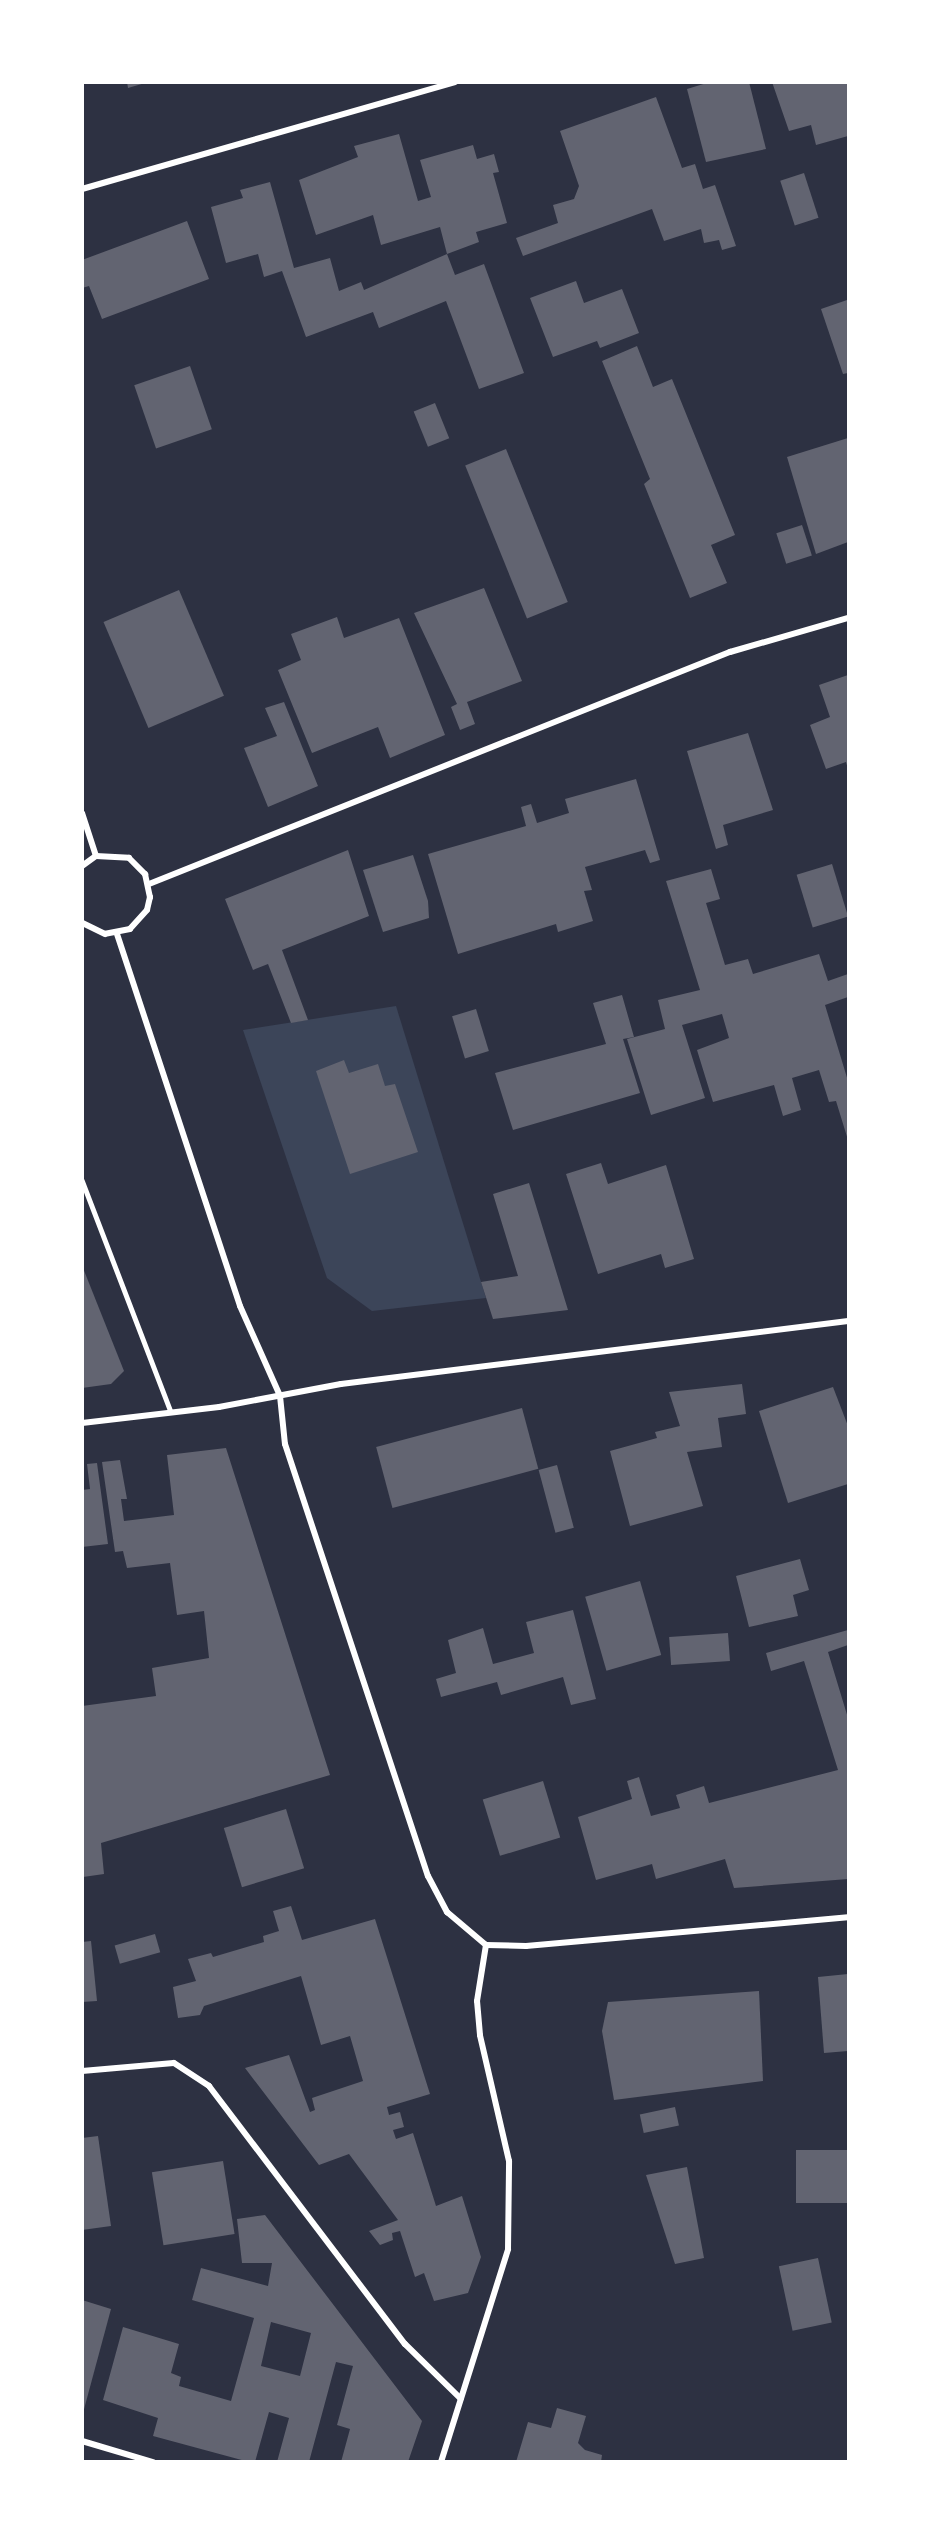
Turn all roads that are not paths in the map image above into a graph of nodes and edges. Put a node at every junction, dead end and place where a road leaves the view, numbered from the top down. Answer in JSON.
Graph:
{"nodes":[{"id":1,"x":455,"y":82,"type":"edge"},
{"id":2,"x":82,"y":189,"type":"edge"},
{"id":3,"x":849,"y":618,"type":"edge"},
{"id":4,"x":82,"y":813,"type":"edge"},
{"id":5,"x":96,"y":856,"type":"junction"},
{"id":6,"x":82,"y":866,"type":"edge"},
{"id":7,"x":149,"y":884,"type":"junction"},
{"id":8,"x":83,"y":924,"type":"edge"},
{"id":9,"x":117,"y":934,"type":"junction"},
{"id":10,"x":82,"y":1180,"type":"edge"},
{"id":11,"x":849,"y":1321,"type":"edge"},
{"id":12,"x":279,"y":1396,"type":"junction"},
{"id":13,"x":171,"y":1412,"type":"junction"},
{"id":14,"x":82,"y":1423,"type":"edge"},
{"id":15,"x":849,"y":1917,"type":"edge"},
{"id":16,"x":486,"y":1945,"type":"junction"},
{"id":17,"x":82,"y":2071,"type":"edge"},
{"id":18,"x":461,"y":2399,"type":"junction"},
{"id":19,"x":82,"y":2441,"type":"edge"},
{"id":20,"x":153,"y":2462,"type":"edge"},
{"id":21,"x":441,"y":2462,"type":"edge"}],
"edges":[{"from":1,"to":2,"type":"street"},
{"from":3,"to":7,"type":"street"},
{"from":4,"to":5,"type":"street"},
{"from":5,"to":6,"type":"street"},
{"from":5,"to":7,"type":"street"},
{"from":7,"to":9,"type":"street"},
{"from":8,"to":9,"type":"street"},
{"from":9,"to":12,"type":"street"},
{"from":10,"to":13,"type":"lane"},
{"from":11,"to":12,"type":"street"},
{"from":12,"to":13,"type":"street"},
{"from":12,"to":16,"type":"street"},
{"from":13,"to":14,"type":"street"},
{"from":15,"to":16,"type":"street"},
{"from":16,"to":18,"type":"street"},
{"from":17,"to":18,"type":"street"},
{"from":18,"to":21,"type":"street"},
{"from":19,"to":20,"type":"street"}]}
